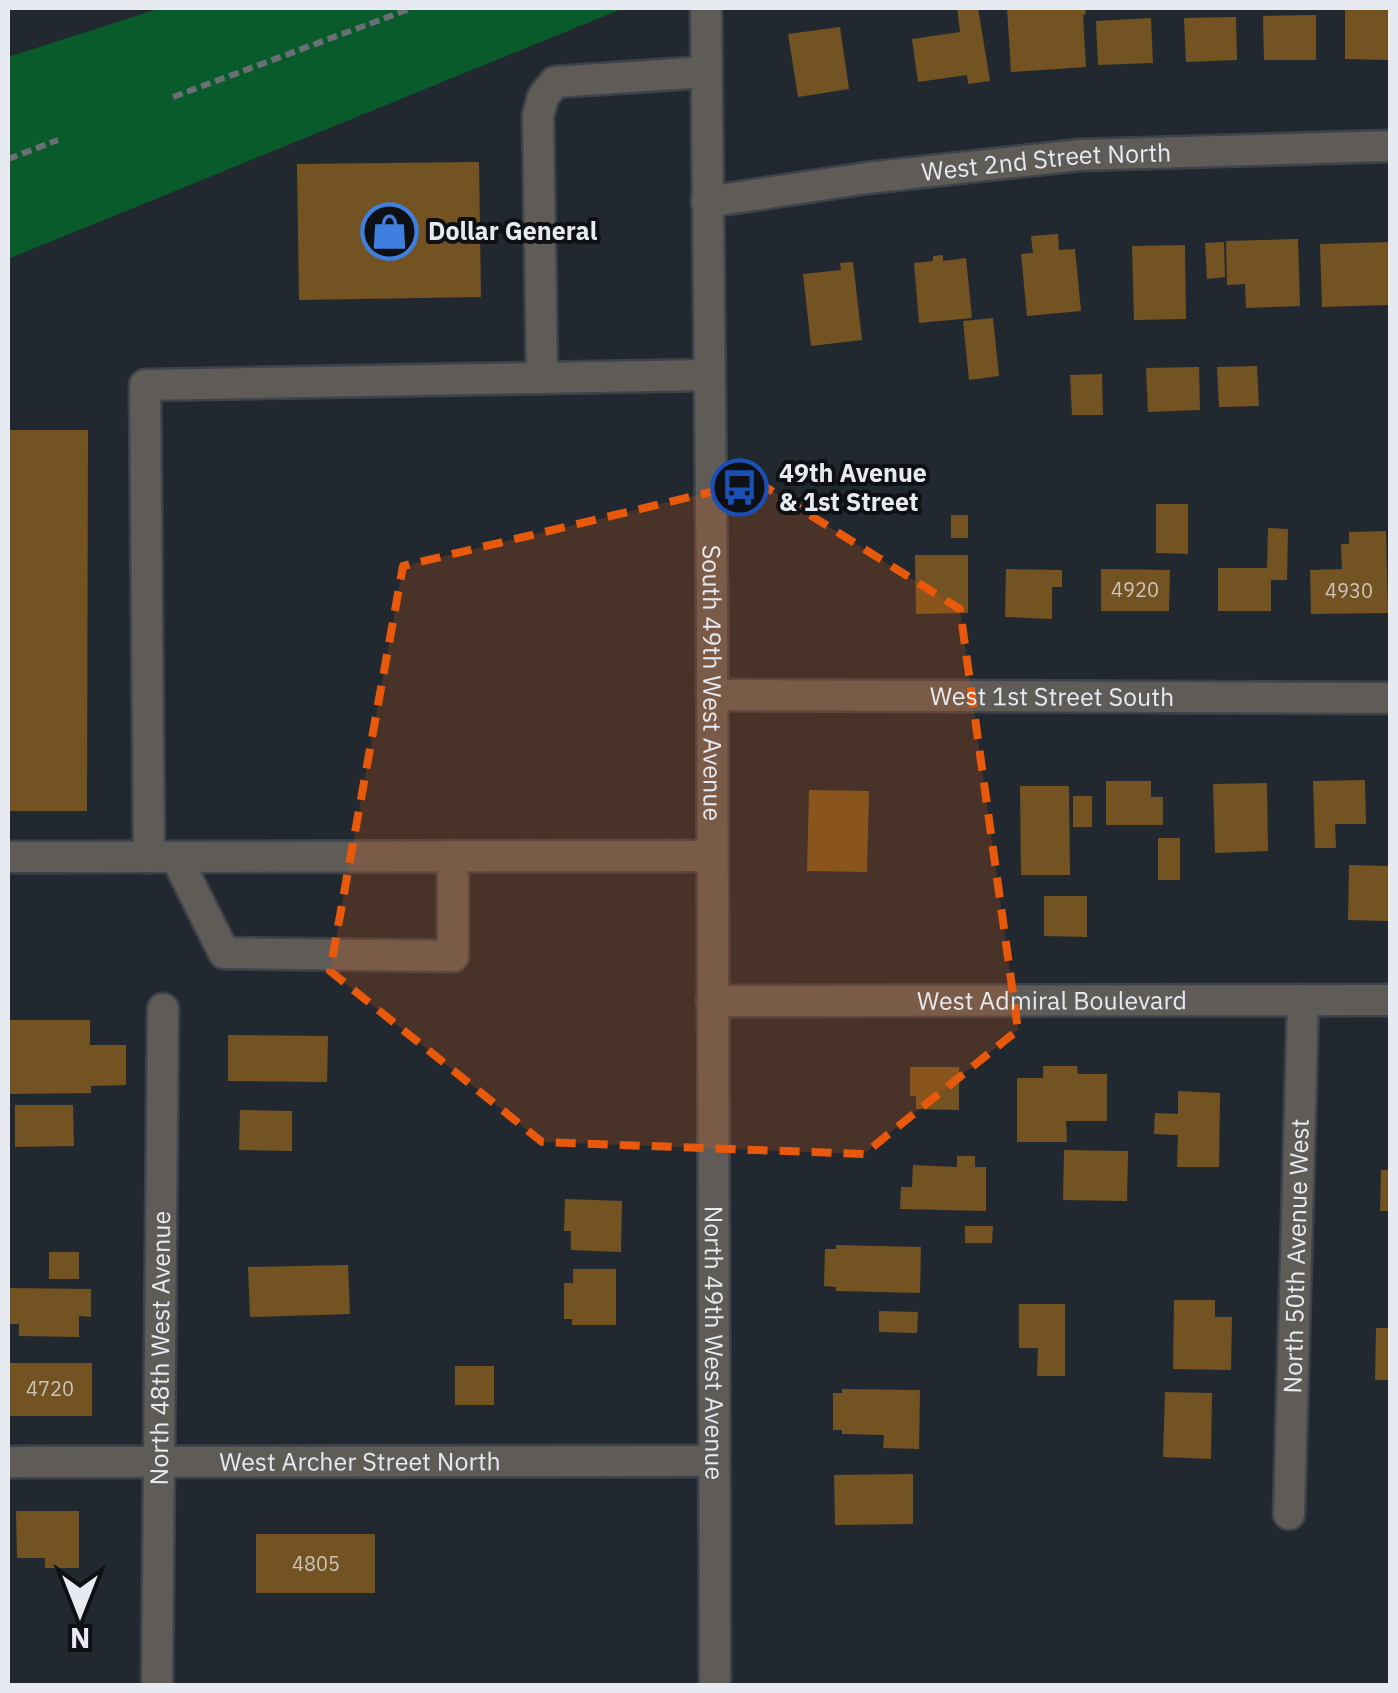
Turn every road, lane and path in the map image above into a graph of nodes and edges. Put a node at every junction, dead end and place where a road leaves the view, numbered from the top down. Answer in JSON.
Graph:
{"nodes":[{"id":1,"x":412,"y":8,"type":"edge"},
{"id":2,"x":706,"y":8,"type":"edge"},
{"id":3,"x":706,"y":72,"type":"junction"},
{"id":4,"x":173,"y":97,"type":"dead end"},
{"id":5,"x":58,"y":140,"type":"dead end"},
{"id":6,"x":1390,"y":146,"type":"edge"},
{"id":7,"x":8,"y":159,"type":"edge"},
{"id":8,"x":706,"y":202,"type":"junction"},
{"id":9,"x":709,"y":375,"type":"junction"},
{"id":10,"x":542,"y":378,"type":"junction"},
{"id":11,"x":712,"y":694,"type":"junction"},
{"id":12,"x":1390,"y":698,"type":"edge"},
{"id":13,"x":453,"y":856,"type":"junction"},
{"id":14,"x":712,"y":856,"type":"junction"},
{"id":15,"x":8,"y":857,"type":"edge"},
{"id":16,"x":162,"y":858,"type":"junction"},
{"id":17,"x":1302,"y":1000,"type":"junction"},
{"id":18,"x":1390,"y":1000,"type":"edge"},
{"id":19,"x":712,"y":1001,"type":"junction"},
{"id":20,"x":163,"y":1009,"type":"dead end"},
{"id":21,"x":8,"y":1462,"type":"edge"},
{"id":22,"x":714,"y":1462,"type":"junction"},
{"id":23,"x":160,"y":1463,"type":"junction"},
{"id":24,"x":1289,"y":1514,"type":"dead end"},
{"id":25,"x":157,"y":1686,"type":"edge"},
{"id":26,"x":715,"y":1686,"type":"edge"}],
"edges":[{"from":1,"to":4,"type":"path"},
{"from":2,"to":3,"type":"street","name":"South 49th West Avenue"},
{"from":3,"to":8,"type":"street","name":"South 49th West Avenue"},
{"from":3,"to":10,"type":"street"},
{"from":5,"to":7,"type":"path"},
{"from":6,"to":8,"type":"street","name":"West 2nd Street North"},
{"from":8,"to":9,"type":"street","name":"South 49th West Avenue"},
{"from":9,"to":10,"type":"street"},
{"from":9,"to":11,"type":"street","name":"South 49th West Avenue"},
{"from":10,"to":16,"type":"street"},
{"from":11,"to":12,"type":"street","name":"West 1st Street South"},
{"from":11,"to":14,"type":"street","name":"South 49th West Avenue"},
{"from":13,"to":14,"type":"street"},
{"from":13,"to":16,"type":"street"},
{"from":13,"to":16,"type":"street"},
{"from":14,"to":19,"type":"street","name":"South 49th West Avenue"},
{"from":15,"to":16,"type":"street"},
{"from":17,"to":18,"type":"street","name":"West Admiral Boulevard"},
{"from":17,"to":19,"type":"street","name":"West Admiral Boulevard"},
{"from":17,"to":24,"type":"street","name":"North 50th Avenue West"},
{"from":19,"to":22,"type":"street","name":"North 49th West Avenue"},
{"from":20,"to":23,"type":"street","name":"North 48th West Avenue"},
{"from":21,"to":23,"type":"street","name":"West Archer Street North"},
{"from":22,"to":23,"type":"street","name":"West Archer Street North"},
{"from":22,"to":26,"type":"street","name":"North 49th West Avenue"},
{"from":23,"to":25,"type":"street","name":"North 48th West Avenue"}]}
